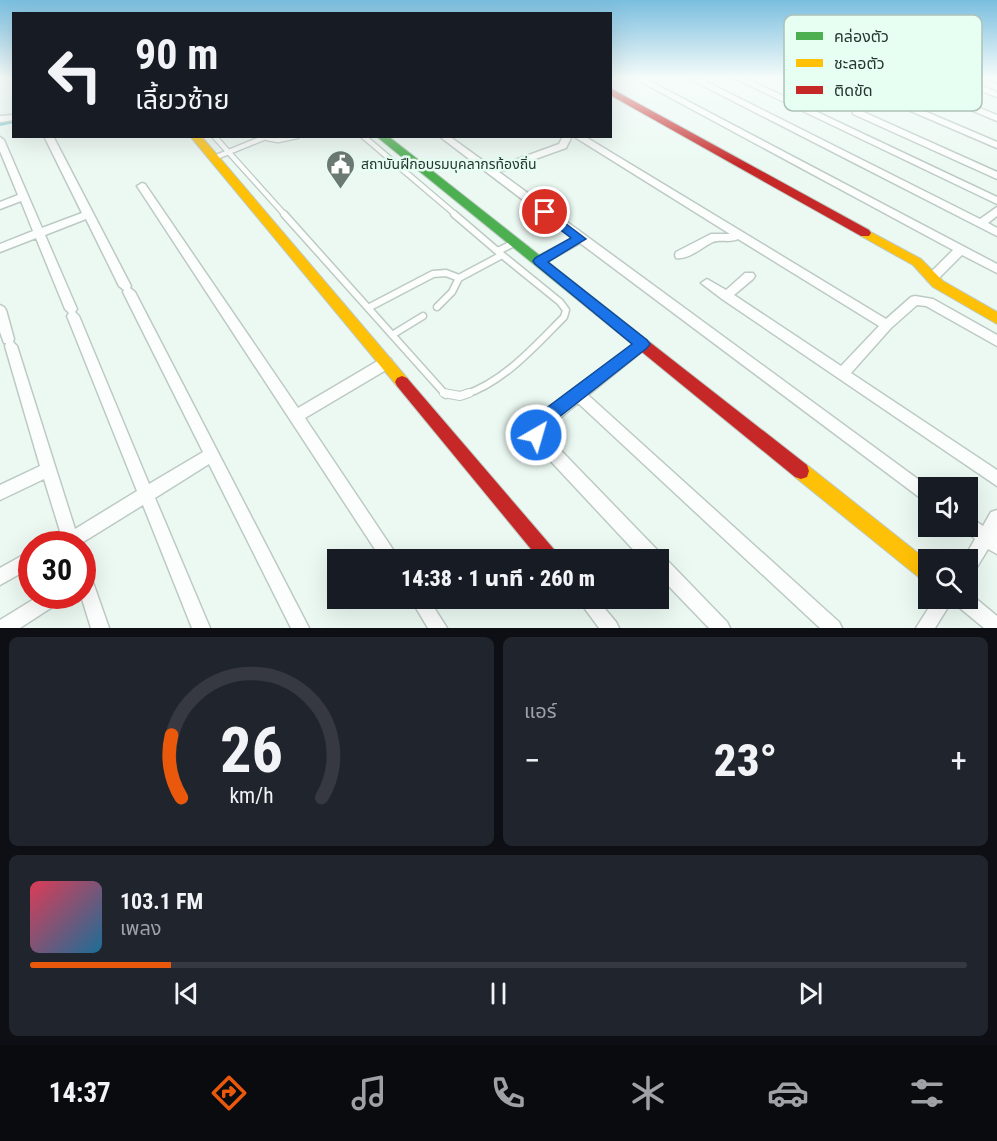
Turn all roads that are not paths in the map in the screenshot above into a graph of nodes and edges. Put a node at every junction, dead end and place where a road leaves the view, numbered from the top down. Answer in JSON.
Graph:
{"nodes":[{"id":1,"x":637,"y":106,"type":"edge"},
{"id":2,"x":691,"y":106,"type":"edge"},
{"id":3,"x":748,"y":106,"type":"edge"},
{"id":4,"x":808,"y":111,"type":"edge"},
{"id":5,"x":855,"y":111,"type":"edge"},
{"id":6,"x":918,"y":111,"type":"edge"},
{"id":7,"x":980,"y":111,"type":"edge"},
{"id":8,"x":997,"y":118,"type":"edge"},
{"id":9,"x":49,"y":138,"type":"edge"},
{"id":10,"x":197,"y":138,"type":"edge"},
{"id":11,"x":216,"y":138,"type":"edge"},
{"id":12,"x":265,"y":138,"type":"edge"},
{"id":13,"x":271,"y":138,"type":"edge"},
{"id":14,"x":288,"y":138,"type":"edge"},
{"id":15,"x":366,"y":138,"type":"edge"},
{"id":16,"x":384,"y":138,"type":"edge"},
{"id":17,"x":446,"y":138,"type":"edge"},
{"id":18,"x":567,"y":138,"type":"edge"},
{"id":19,"x":580,"y":138,"type":"edge"},
{"id":20,"x":0,"y":140,"type":"edge"},
{"id":21,"x":997,"y":145,"type":"edge"},
{"id":22,"x":228,"y":152,"type":"junction"},
{"id":23,"x":213,"y":158,"type":"junction"},
{"id":24,"x":491,"y":172,"type":"junction"},
{"id":25,"x":997,"y":176,"type":"edge"},
{"id":26,"x":142,"y":186,"type":"dead end"},
{"id":27,"x":24,"y":196,"type":"junction"},
{"id":28,"x":997,"y":201,"type":"edge"},
{"id":29,"x":0,"y":206,"type":"edge"},
{"id":30,"x":997,"y":210,"type":"edge"},
{"id":31,"x":89,"y":214,"type":"junction"},
{"id":32,"x":981,"y":224,"type":"junction"},
{"id":33,"x":997,"y":232,"type":"edge"},
{"id":34,"x":39,"y":233,"type":"junction"},
{"id":35,"x":739,"y":235,"type":"junction"},
{"id":36,"x":580,"y":239,"type":"junction"},
{"id":37,"x":516,"y":242,"type":"junction"},
{"id":38,"x":0,"y":248,"type":"edge"},
{"id":39,"x":960,"y":250,"type":"junction"},
{"id":40,"x":500,"y":253,"type":"junction"},
{"id":41,"x":680,"y":255,"type":"dead end"},
{"id":42,"x":539,"y":261,"type":"junction"},
{"id":43,"x":997,"y":269,"type":"edge"},
{"id":44,"x":749,"y":276,"type":"dead end"},
{"id":45,"x":459,"y":278,"type":"junction"},
{"id":46,"x":933,"y":278,"type":"junction"},
{"id":47,"x":707,"y":283,"type":"dead end"},
{"id":48,"x":726,"y":296,"type":"junction"},
{"id":49,"x":437,"y":307,"type":"dead end"},
{"id":50,"x":368,"y":308,"type":"junction"},
{"id":51,"x":0,"y":310,"type":"edge"},
{"id":52,"x":423,"y":316,"type":"dead end"},
{"id":53,"x":997,"y":319,"type":"edge"},
{"id":54,"x":887,"y":325,"type":"junction"},
{"id":55,"x":392,"y":335,"type":"junction"},
{"id":56,"x":997,"y":340,"type":"edge"},
{"id":57,"x":642,"y":344,"type":"junction"},
{"id":58,"x":386,"y":363,"type":"junction"},
{"id":59,"x":842,"y":374,"type":"junction"},
{"id":60,"x":578,"y":394,"type":"junction"},
{"id":61,"x":297,"y":416,"type":"junction"},
{"id":62,"x":212,"y":454,"type":"junction"},
{"id":63,"x":48,"y":469,"type":"junction"},
{"id":64,"x":997,"y":479,"type":"edge"},
{"id":65,"x":918,"y":488,"type":"edge"},
{"id":66,"x":0,"y":494,"type":"edge"},
{"id":67,"x":146,"y":494,"type":"junction"},
{"id":68,"x":997,"y":518,"type":"edge"},
{"id":69,"x":68,"y":531,"type":"edge"},
{"id":70,"x":86,"y":531,"type":"edge"},
{"id":71,"x":978,"y":532,"type":"edge"},
{"id":72,"x":992,"y":542,"type":"edge"},
{"id":73,"x":385,"y":549,"type":"edge"},
{"id":74,"x":543,"y":549,"type":"edge"},
{"id":75,"x":645,"y":549,"type":"edge"},
{"id":76,"x":978,"y":556,"type":"edge"},
{"id":77,"x":918,"y":564,"type":"edge"},
{"id":78,"x":18,"y":566,"type":"edge"},
{"id":79,"x":669,"y":574,"type":"edge"},
{"id":80,"x":0,"y":577,"type":"edge"},
{"id":81,"x":34,"y":609,"type":"edge"},
{"id":82,"x":94,"y":609,"type":"edge"},
{"id":83,"x":425,"y":609,"type":"edge"},
{"id":84,"x":594,"y":609,"type":"edge"},
{"id":85,"x":937,"y":609,"type":"edge"},
{"id":86,"x":975,"y":609,"type":"edge"},
{"id":87,"x":997,"y":627,"type":"edge"},
{"id":88,"x":4,"y":628,"type":"edge"},
{"id":89,"x":100,"y":628,"type":"edge"},
{"id":90,"x":201,"y":628,"type":"edge"},
{"id":91,"x":300,"y":628,"type":"edge"},
{"id":92,"x":438,"y":628,"type":"edge"},
{"id":93,"x":610,"y":628,"type":"edge"},
{"id":94,"x":721,"y":628,"type":"edge"},
{"id":95,"x":832,"y":628,"type":"edge"},
{"id":96,"x":924,"y":628,"type":"edge"}],
"edges":[{"from":1,"to":46,"type":"street"},
{"from":2,"to":39,"type":"street"},
{"from":3,"to":32,"type":"street"},
{"from":4,"to":28,"type":"street"},
{"from":5,"to":25,"type":"street"},
{"from":6,"to":21,"type":"street"},
{"from":7,"to":8,"type":"street"},
{"from":9,"to":31,"type":"street"},
{"from":10,"to":23,"type":"street"},
{"from":11,"to":22,"type":"lane"},
{"from":12,"to":22,"type":"lane"},
{"from":13,"to":14,"type":"lane"},
{"from":15,"to":40,"type":"lane"},
{"from":16,"to":37,"type":"street"},
{"from":17,"to":24,"type":"street"},
{"from":18,"to":24,"type":"street"},
{"from":19,"to":35,"type":"street"},
{"from":20,"to":27,"type":"street"},
{"from":22,"to":23,"type":"lane"},
{"from":22,"to":50,"type":"lane"},
{"from":23,"to":58,"type":"street"},
{"from":24,"to":36,"type":"street"},
{"from":26,"to":61,"type":"street"},
{"from":27,"to":29,"type":"street"},
{"from":27,"to":34,"type":"street"},
{"from":30,"to":32,"type":"street"},
{"from":31,"to":34,"type":"street"},
{"from":31,"to":62,"type":"street"},
{"from":32,"to":33,"type":"street"},
{"from":34,"to":38,"type":"street"},
{"from":34,"to":67,"type":"street"},
{"from":35,"to":41,"type":"street"},
{"from":35,"to":54,"type":"street"},
{"from":36,"to":42,"type":"street"},
{"from":36,"to":65,"type":"street"},
{"from":37,"to":40,"type":"lane"},
{"from":37,"to":42,"type":"street"},
{"from":39,"to":43,"type":"street"},
{"from":39,"to":46,"type":"street"},
{"from":40,"to":45,"type":"lane"},
{"from":40,"to":55,"type":"lane"},
{"from":42,"to":57,"type":"street"},
{"from":44,"to":48,"type":"street"},
{"from":45,"to":49,"type":"lane"},
{"from":45,"to":50,"type":"lane"},
{"from":46,"to":53,"type":"street"},
{"from":47,"to":48,"type":"street"},
{"from":48,"to":59,"type":"street"},
{"from":50,"to":55,"type":"lane"},
{"from":51,"to":63,"type":"street"},
{"from":52,"to":55,"type":"lane"},
{"from":54,"to":56,"type":"street"},
{"from":54,"to":59,"type":"street"},
{"from":57,"to":60,"type":"street"},
{"from":57,"to":77,"type":"street"},
{"from":58,"to":61,"type":"street"},
{"from":58,"to":74,"type":"street"},
{"from":59,"to":64,"type":"street"},
{"from":60,"to":75,"type":"street"},
{"from":60,"to":95,"type":"street"},
{"from":61,"to":73,"type":"street"},
{"from":62,"to":67,"type":"street"},
{"from":62,"to":91,"type":"street"},
{"from":63,"to":66,"type":"street"},
{"from":63,"to":69,"type":"street"},
{"from":67,"to":70,"type":"street"},
{"from":67,"to":90,"type":"street"},
{"from":68,"to":72,"type":"street"},
{"from":71,"to":72,"type":"street"},
{"from":72,"to":76,"type":"street"},
{"from":78,"to":80,"type":"street"},
{"from":79,"to":94,"type":"street"},
{"from":81,"to":88,"type":"street"},
{"from":82,"to":89,"type":"street"},
{"from":83,"to":92,"type":"street"},
{"from":84,"to":93,"type":"street"},
{"from":85,"to":96,"type":"street"},
{"from":86,"to":87,"type":"street"}]}
